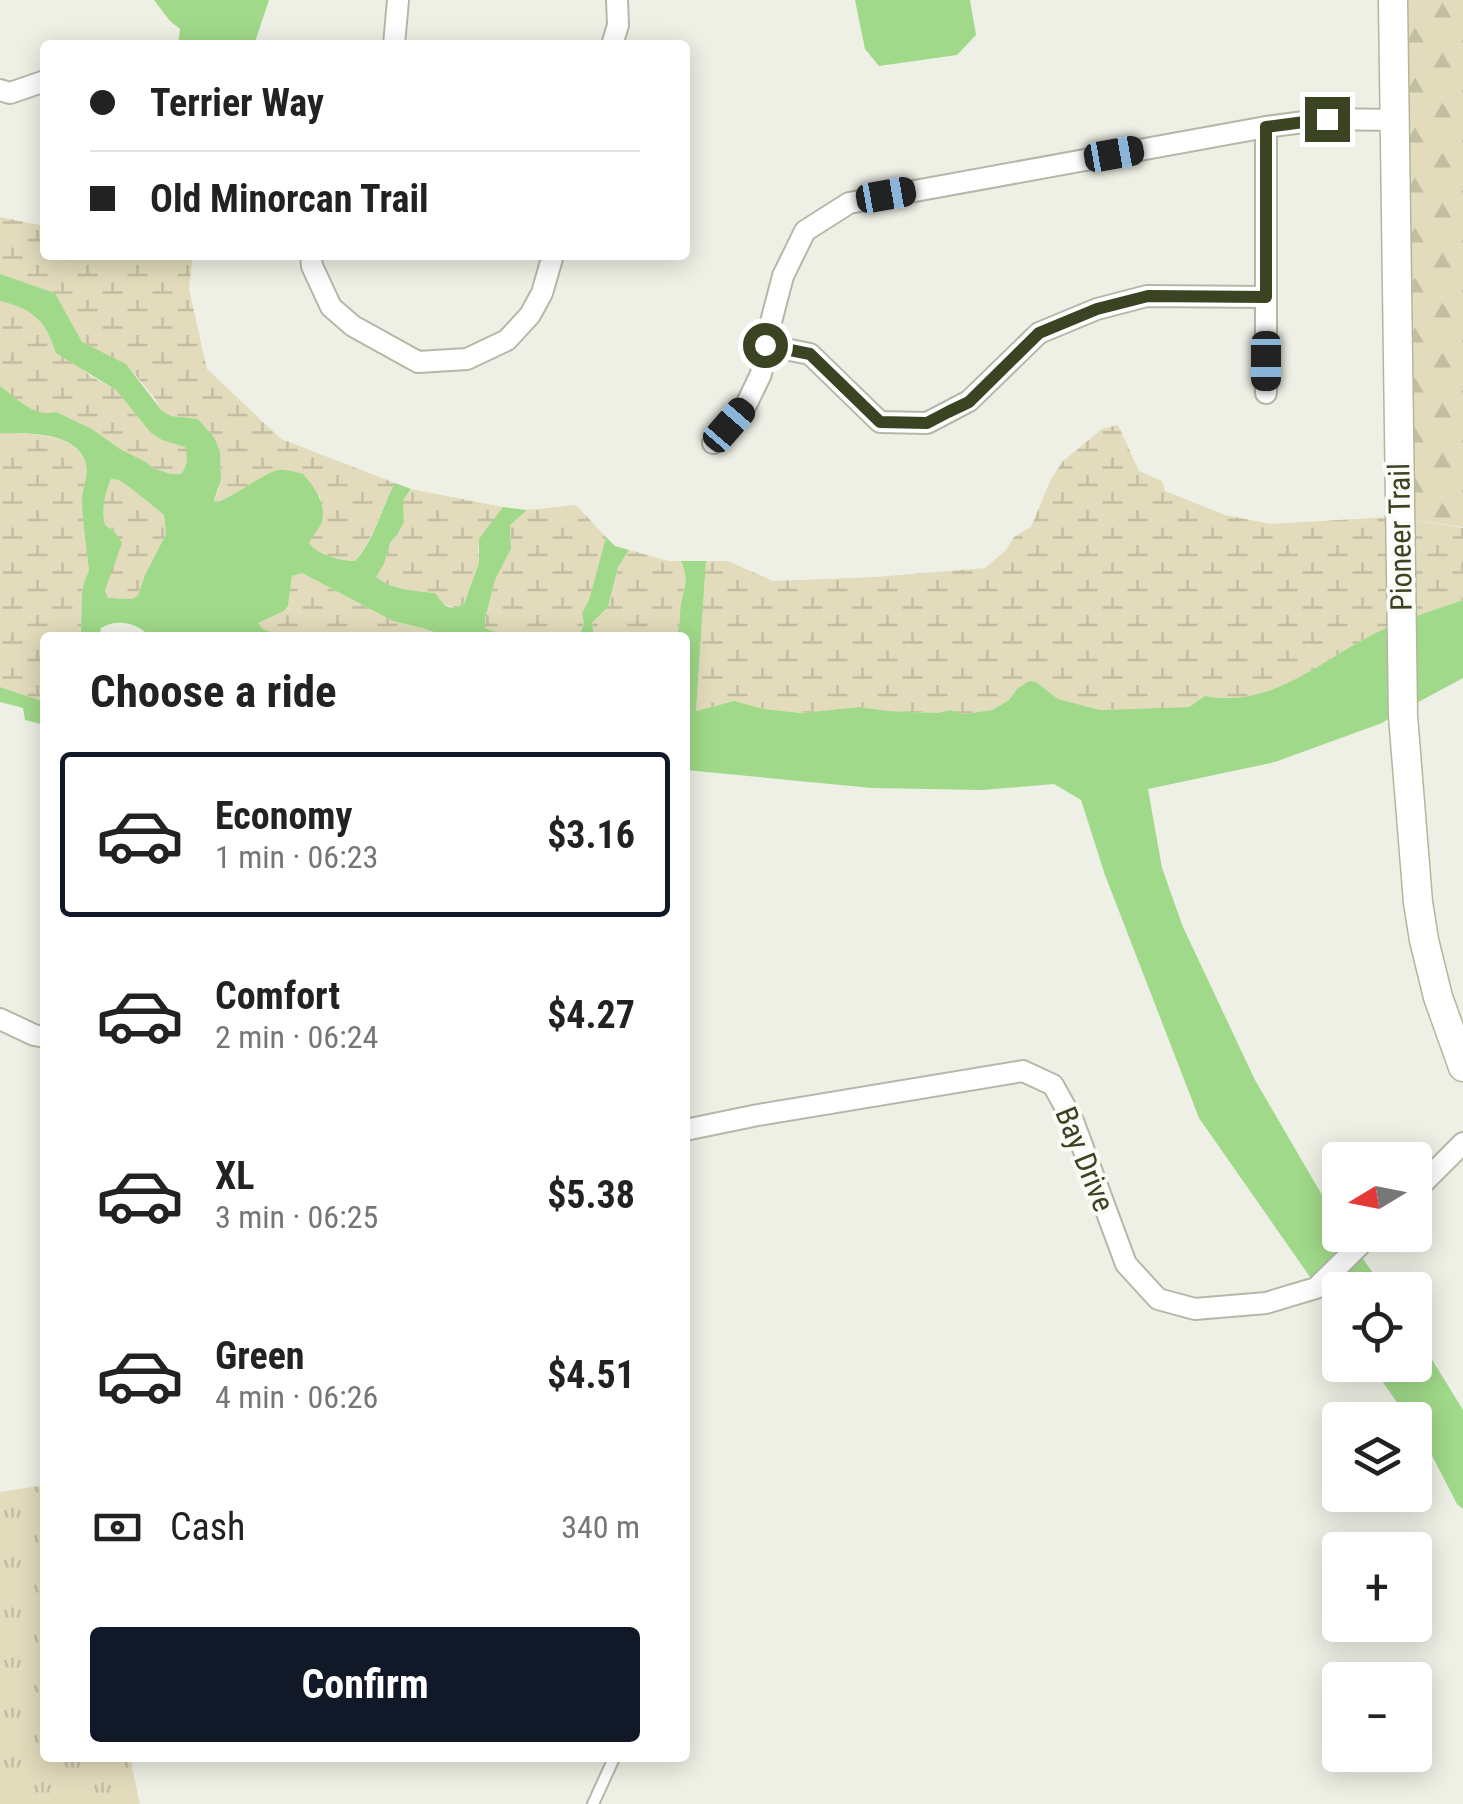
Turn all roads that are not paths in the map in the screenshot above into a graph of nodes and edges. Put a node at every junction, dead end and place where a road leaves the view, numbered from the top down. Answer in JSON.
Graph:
{"nodes":[{"id":1,"x":398,"y":0,"type":"edge"},
{"id":2,"x":617,"y":0,"type":"edge"},
{"id":3,"x":1393,"y":0,"type":"edge"},
{"id":4,"x":394,"y":40,"type":"edge"},
{"id":5,"x":614,"y":40,"type":"edge"},
{"id":6,"x":40,"y":82,"type":"edge"},
{"id":7,"x":0,"y":90,"type":"edge"},
{"id":8,"x":1395,"y":120,"type":"junction"},
{"id":9,"x":1266,"y":127,"type":"junction"},
{"id":10,"x":311,"y":260,"type":"edge"},
{"id":11,"x":552,"y":260,"type":"edge"},
{"id":12,"x":1266,"y":297,"type":"junction"},
{"id":13,"x":765,"y":345,"type":"junction"},
{"id":14,"x":1266,"y":393,"type":"dead end"},
{"id":15,"x":713,"y":443,"type":"dead end"},
{"id":16,"x":0,"y":1019,"type":"edge"},
{"id":17,"x":40,"y":1036,"type":"edge"},
{"id":18,"x":1463,"y":1067,"type":"edge"},
{"id":19,"x":690,"y":1129,"type":"edge"},
{"id":20,"x":1463,"y":1144,"type":"edge"},
{"id":21,"x":1432,"y":1174,"type":"edge"},
{"id":22,"x":1353,"y":1252,"type":"edge"},
{"id":23,"x":612,"y":1762,"type":"edge"},
{"id":24,"x":592,"y":1804,"type":"edge"}],
"edges":[{"from":1,"to":4,"type":"street"},
{"from":2,"to":5,"type":"street"},
{"from":3,"to":8,"type":"street","name":"Pioneer Trail"},
{"from":6,"to":7,"type":"street"},
{"from":8,"to":9,"type":"street"},
{"from":8,"to":18,"type":"street","name":"Pioneer Trail"},
{"from":9,"to":12,"type":"street"},
{"from":9,"to":13,"type":"street"},
{"from":10,"to":11,"type":"street"},
{"from":12,"to":13,"type":"street"},
{"from":12,"to":14,"type":"street"},
{"from":13,"to":15,"type":"street"},
{"from":16,"to":17,"type":"street"},
{"from":19,"to":22,"type":"street","name":"Bay Drive"},
{"from":20,"to":21,"type":"street"},
{"from":23,"to":24,"type":"lane"}]}
